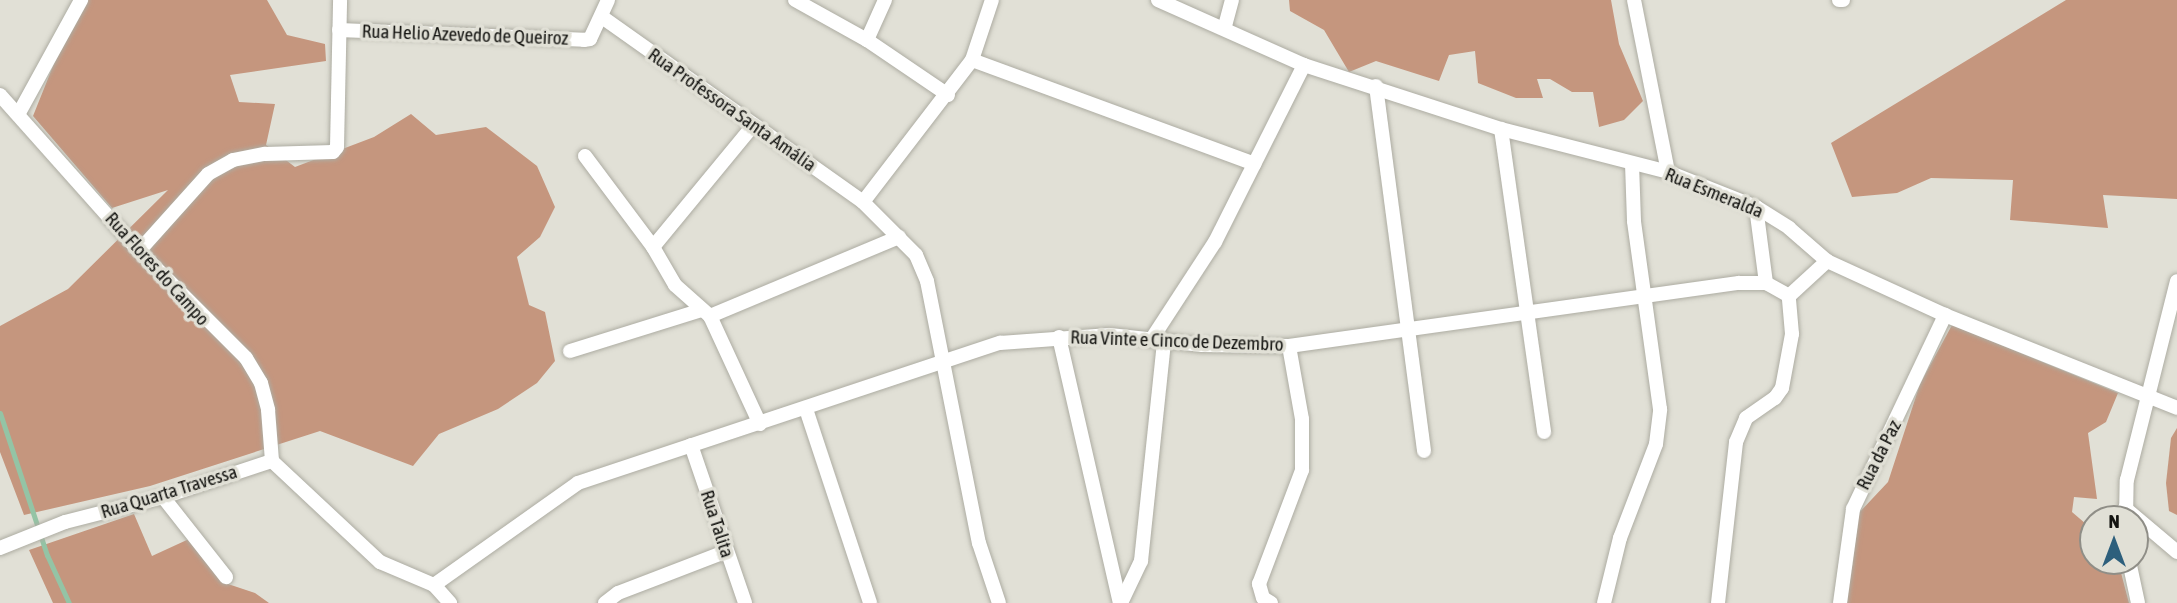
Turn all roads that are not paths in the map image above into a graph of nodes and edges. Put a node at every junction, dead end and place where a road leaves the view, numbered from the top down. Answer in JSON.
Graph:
{"nodes":[{"id":1,"x":81,"y":0,"type":"edge"},
{"id":2,"x":340,"y":0,"type":"edge"},
{"id":3,"x":608,"y":0,"type":"edge"},
{"id":4,"x":795,"y":0,"type":"edge"},
{"id":5,"x":885,"y":0,"type":"edge"},
{"id":6,"x":992,"y":0,"type":"edge"},
{"id":7,"x":1158,"y":0,"type":"edge"},
{"id":8,"x":1232,"y":0,"type":"edge"},
{"id":9,"x":1634,"y":0,"type":"edge"},
{"id":10,"x":602,"y":18,"type":"junction"},
{"id":11,"x":1225,"y":26,"type":"junction"},
{"id":12,"x":339,"y":30,"type":"junction"},
{"id":13,"x":867,"y":40,"type":"junction"},
{"id":14,"x":972,"y":60,"type":"junction"},
{"id":15,"x":1304,"y":65,"type":"junction"},
{"id":16,"x":1376,"y":86,"type":"junction"},
{"id":17,"x":0,"y":95,"type":"edge"},
{"id":18,"x":948,"y":95,"type":"junction"},
{"id":19,"x":19,"y":113,"type":"junction"},
{"id":20,"x":752,"y":127,"type":"junction"},
{"id":21,"x":1501,"y":129,"type":"junction"},
{"id":22,"x":584,"y":156,"type":"dead end"},
{"id":23,"x":1254,"y":164,"type":"junction"},
{"id":24,"x":1632,"y":165,"type":"junction"},
{"id":25,"x":1668,"y":172,"type":"junction"},
{"id":26,"x":863,"y":202,"type":"junction"},
{"id":27,"x":1756,"y":207,"type":"junction"},
{"id":28,"x":899,"y":237,"type":"junction"},
{"id":29,"x":653,"y":247,"type":"junction"},
{"id":30,"x":139,"y":251,"type":"junction"},
{"id":31,"x":1827,"y":261,"type":"junction"},
{"id":32,"x":2177,"y":281,"type":"edge"},
{"id":33,"x":1766,"y":283,"type":"junction"},
{"id":34,"x":1644,"y":295,"type":"junction"},
{"id":35,"x":1789,"y":296,"type":"junction"},
{"id":36,"x":706,"y":313,"type":"junction"},
{"id":37,"x":1529,"y":313,"type":"junction"},
{"id":38,"x":1945,"y":315,"type":"junction"},
{"id":39,"x":1409,"y":331,"type":"junction"},
{"id":40,"x":1059,"y":337,"type":"junction"},
{"id":41,"x":1158,"y":341,"type":"junction"},
{"id":42,"x":1289,"y":346,"type":"junction"},
{"id":43,"x":570,"y":351,"type":"dead end"},
{"id":44,"x":943,"y":360,"type":"junction"},
{"id":45,"x":2148,"y":394,"type":"junction"},
{"id":46,"x":2177,"y":408,"type":"edge"},
{"id":47,"x":806,"y":409,"type":"junction"},
{"id":48,"x":760,"y":424,"type":"junction"},
{"id":49,"x":1544,"y":432,"type":"dead end"},
{"id":50,"x":691,"y":445,"type":"junction"},
{"id":51,"x":1424,"y":452,"type":"dead end"},
{"id":52,"x":272,"y":461,"type":"junction"},
{"id":53,"x":163,"y":497,"type":"junction"},
{"id":54,"x":2127,"y":505,"type":"edge"},
{"id":55,"x":2149,"y":532,"type":"edge"},
{"id":56,"x":0,"y":548,"type":"edge"},
{"id":57,"x":725,"y":552,"type":"junction"},
{"id":58,"x":2177,"y":552,"type":"edge"},
{"id":59,"x":2132,"y":575,"type":"edge"},
{"id":60,"x":226,"y":578,"type":"dead end"},
{"id":61,"x":434,"y":585,"type":"junction"},
{"id":62,"x":450,"y":603,"type":"edge"},
{"id":63,"x":605,"y":603,"type":"edge"},
{"id":64,"x":745,"y":603,"type":"edge"},
{"id":65,"x":870,"y":603,"type":"edge"},
{"id":66,"x":999,"y":603,"type":"edge"},
{"id":67,"x":1120,"y":603,"type":"edge"},
{"id":68,"x":1271,"y":603,"type":"edge"},
{"id":69,"x":1604,"y":603,"type":"edge"},
{"id":70,"x":1718,"y":603,"type":"edge"},
{"id":71,"x":1840,"y":603,"type":"edge"},
{"id":72,"x":2137,"y":603,"type":"edge"}],
"edges":[{"from":1,"to":19,"type":"street"},
{"from":2,"to":12,"type":"street"},
{"from":3,"to":10,"type":"street","name":"Rua Helio Azevedo de Queiroz"},
{"from":4,"to":13,"type":"street"},
{"from":5,"to":13,"type":"street"},
{"from":6,"to":14,"type":"street"},
{"from":7,"to":11,"type":"street","name":"Rua Esmeralda"},
{"from":8,"to":11,"type":"street"},
{"from":9,"to":25,"type":"street"},
{"from":10,"to":12,"type":"street","name":"Rua Helio Azevedo de Queiroz"},
{"from":10,"to":20,"type":"street","name":"Rua Professora Santa Amália"},
{"from":11,"to":15,"type":"street","name":"Rua Esmeralda"},
{"from":12,"to":30,"type":"street"},
{"from":13,"to":18,"type":"street"},
{"from":14,"to":18,"type":"street"},
{"from":14,"to":23,"type":"street"},
{"from":15,"to":16,"type":"street","name":"Rua Esmeralda"},
{"from":15,"to":23,"type":"street"},
{"from":16,"to":21,"type":"street","name":"Rua Esmeralda"},
{"from":16,"to":39,"type":"street"},
{"from":17,"to":19,"type":"street","name":"Rua Flores do Campo"},
{"from":18,"to":26,"type":"street"},
{"from":19,"to":30,"type":"street","name":"Rua Flores do Campo"},
{"from":20,"to":26,"type":"street","name":"Rua Professora Santa Amália"},
{"from":20,"to":29,"type":"street"},
{"from":21,"to":24,"type":"street","name":"Rua Esmeralda"},
{"from":21,"to":37,"type":"street"},
{"from":22,"to":29,"type":"street"},
{"from":23,"to":41,"type":"street"},
{"from":24,"to":25,"type":"street","name":"Rua Esmeralda"},
{"from":24,"to":34,"type":"street"},
{"from":25,"to":27,"type":"street","name":"Rua Esmeralda"},
{"from":26,"to":28,"type":"street","name":"Rua Professora Santa Amália"},
{"from":27,"to":31,"type":"street","name":"Rua Esmeralda"},
{"from":27,"to":33,"type":"street"},
{"from":28,"to":36,"type":"street"},
{"from":28,"to":44,"type":"street","name":"Rua Professora Santa Amália"},
{"from":29,"to":36,"type":"street"},
{"from":30,"to":52,"type":"street","name":"Rua Flores do Campo"},
{"from":31,"to":35,"type":"street"},
{"from":31,"to":38,"type":"street","name":"Rua Esmeralda"},
{"from":32,"to":45,"type":"street"},
{"from":33,"to":34,"type":"street","name":"Rua Vinte e Cinco de Dezembro"},
{"from":33,"to":35,"type":"street"},
{"from":34,"to":37,"type":"street","name":"Rua Vinte e Cinco de Dezembro"},
{"from":34,"to":69,"type":"street"},
{"from":35,"to":70,"type":"street"},
{"from":36,"to":43,"type":"street"},
{"from":36,"to":48,"type":"street"},
{"from":37,"to":39,"type":"street","name":"Rua Vinte e Cinco de Dezembro"},
{"from":37,"to":49,"type":"street"},
{"from":38,"to":45,"type":"street","name":"Rua Esmeralda"},
{"from":38,"to":71,"type":"street","name":"Rua da Paz"},
{"from":39,"to":42,"type":"street","name":"Rua Vinte e Cinco de Dezembro"},
{"from":39,"to":51,"type":"street"},
{"from":40,"to":41,"type":"street","name":"Rua Vinte e Cinco de Dezembro"},
{"from":40,"to":44,"type":"street","name":"Rua Vinte e Cinco de Dezembro"},
{"from":40,"to":67,"type":"street"},
{"from":41,"to":42,"type":"street","name":"Rua Vinte e Cinco de Dezembro"},
{"from":41,"to":67,"type":"street"},
{"from":42,"to":68,"type":"street"},
{"from":44,"to":47,"type":"street","name":"Rua Vinte e Cinco de Dezembro"},
{"from":44,"to":66,"type":"street","name":"Rua Professora Santa Amália"},
{"from":45,"to":46,"type":"street","name":"Rua Esmeralda"},
{"from":45,"to":54,"type":"street"},
{"from":47,"to":48,"type":"street","name":"Rua Vinte e Cinco de Dezembro"},
{"from":47,"to":65,"type":"street"},
{"from":48,"to":50,"type":"street","name":"Rua Vinte e Cinco de Dezembro"},
{"from":50,"to":57,"type":"street","name":"Rua Talita"},
{"from":50,"to":61,"type":"street","name":"Rua Vinte e Cinco de Dezembro"},
{"from":52,"to":53,"type":"street","name":"Rua Quarta Travessa"},
{"from":52,"to":61,"type":"street"},
{"from":53,"to":56,"type":"street","name":"Rua Quarta Travessa"},
{"from":53,"to":60,"type":"street"},
{"from":55,"to":58,"type":"street"},
{"from":57,"to":63,"type":"street"},
{"from":57,"to":64,"type":"street","name":"Rua Talita"},
{"from":59,"to":72,"type":"street"},
{"from":61,"to":62,"type":"street"}]}
